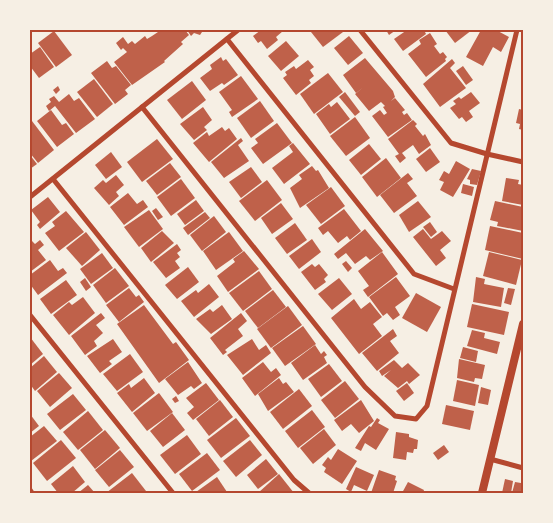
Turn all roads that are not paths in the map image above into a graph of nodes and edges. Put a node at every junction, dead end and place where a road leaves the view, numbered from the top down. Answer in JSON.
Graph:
{"nodes":[{"id":1,"x":238,"y":30,"type":"edge"},
{"id":2,"x":360,"y":30,"type":"edge"},
{"id":3,"x":517,"y":30,"type":"edge"},
{"id":4,"x":227,"y":39,"type":"junction"},
{"id":5,"x":142,"y":107,"type":"junction"},
{"id":6,"x":487,"y":154,"type":"junction"},
{"id":7,"x":523,"y":162,"type":"edge"},
{"id":8,"x":53,"y":179,"type":"junction"},
{"id":9,"x":30,"y":197,"type":"edge"},
{"id":10,"x":454,"y":289,"type":"junction"},
{"id":11,"x":30,"y":315,"type":"edge"},
{"id":12,"x":523,"y":324,"type":"edge"},
{"id":13,"x":490,"y":459,"type":"junction"},
{"id":14,"x":523,"y":468,"type":"edge"},
{"id":15,"x":173,"y":493,"type":"edge"},
{"id":16,"x":309,"y":493,"type":"edge"},
{"id":17,"x":482,"y":493,"type":"edge"}],
"edges":[{"from":1,"to":4,"type":"street"},
{"from":2,"to":6,"type":"street"},
{"from":3,"to":6,"type":"street"},
{"from":4,"to":5,"type":"street"},
{"from":4,"to":10,"type":"street"},
{"from":5,"to":8,"type":"street"},
{"from":5,"to":10,"type":"street"},
{"from":6,"to":7,"type":"street"},
{"from":6,"to":10,"type":"street"},
{"from":8,"to":9,"type":"street"},
{"from":8,"to":16,"type":"street"},
{"from":11,"to":15,"type":"street"},
{"from":12,"to":13,"type":"street"},
{"from":13,"to":14,"type":"street"},
{"from":13,"to":17,"type":"street"}]}
